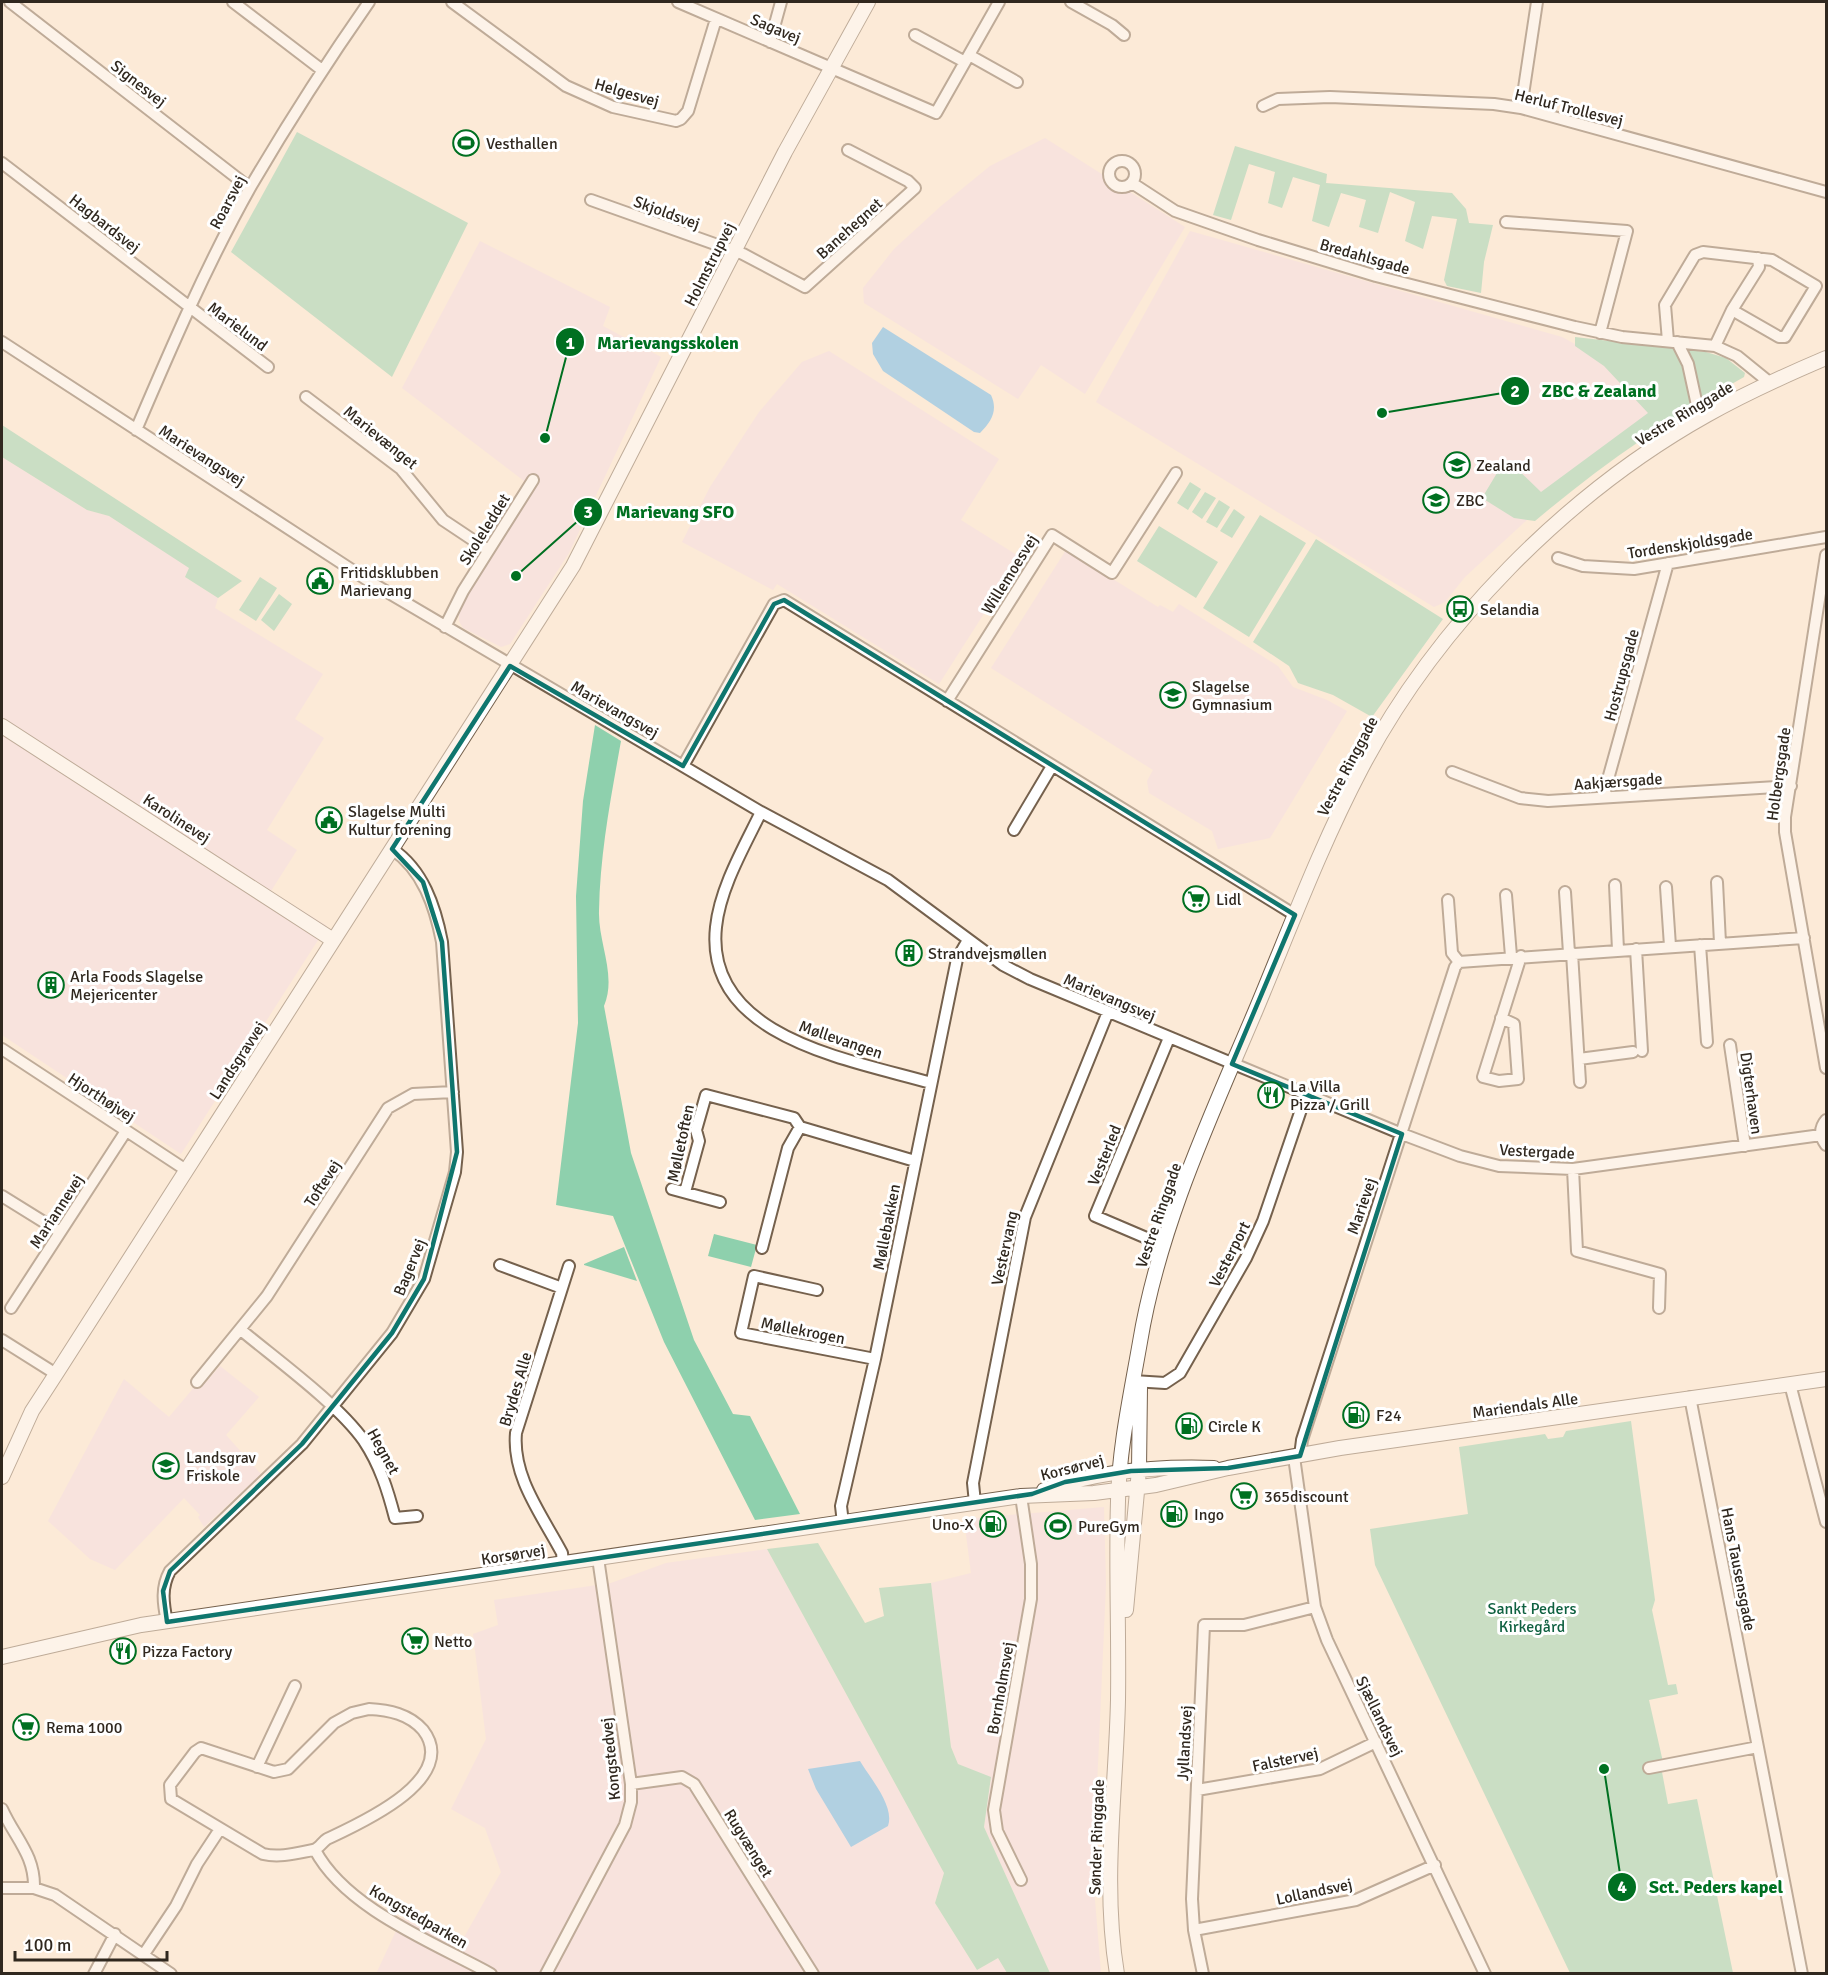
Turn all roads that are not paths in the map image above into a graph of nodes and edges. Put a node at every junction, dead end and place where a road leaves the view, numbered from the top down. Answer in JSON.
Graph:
{"nodes":[{"id":1,"x":10,"y":2,"type":"edge"},
{"id":2,"x":233,"y":2,"type":"edge"},
{"id":3,"x":369,"y":2,"type":"edge"},
{"id":4,"x":452,"y":2,"type":"edge"},
{"id":5,"x":678,"y":2,"type":"edge"},
{"id":6,"x":781,"y":2,"type":"edge"},
{"id":7,"x":868,"y":2,"type":"edge"},
{"id":8,"x":999,"y":2,"type":"edge"},
{"id":9,"x":1071,"y":2,"type":"edge"},
{"id":10,"x":1537,"y":2,"type":"edge"},
{"id":11,"x":716,"y":19,"type":"junction"},
{"id":12,"x":915,"y":35,"type":"dead end"},
{"id":13,"x":1124,"y":35,"type":"dead end"},
{"id":14,"x":770,"y":42,"type":"junction"},
{"id":15,"x":967,"y":59,"type":"junction"},
{"id":16,"x":831,"y":67,"type":"junction"},
{"id":17,"x":322,"y":70,"type":"junction"},
{"id":18,"x":1017,"y":82,"type":"dead end"},
{"id":19,"x":1263,"y":106,"type":"dead end"},
{"id":20,"x":1521,"y":108,"type":"junction"},
{"id":21,"x":848,"y":150,"type":"dead end"},
{"id":22,"x":2,"y":163,"type":"edge"},
{"id":23,"x":1132,"y":183,"type":"dead end"},
{"id":24,"x":250,"y":188,"type":"junction"},
{"id":25,"x":1827,"y":192,"type":"edge"},
{"id":26,"x":591,"y":200,"type":"dead end"},
{"id":27,"x":1506,"y":222,"type":"dead end"},
{"id":28,"x":734,"y":251,"type":"junction"},
{"id":29,"x":1758,"y":258,"type":"junction"},
{"id":30,"x":189,"y":308,"type":"junction"},
{"id":31,"x":1732,"y":310,"type":"junction"},
{"id":32,"x":1600,"y":333,"type":"junction"},
{"id":33,"x":2,"y":342,"type":"edge"},
{"id":34,"x":1672,"y":342,"type":"junction"},
{"id":35,"x":1715,"y":346,"type":"junction"},
{"id":36,"x":1827,"y":358,"type":"edge"},
{"id":37,"x":268,"y":367,"type":"dead end"},
{"id":38,"x":1769,"y":382,"type":"junction"},
{"id":39,"x":306,"y":397,"type":"dead end"},
{"id":40,"x":1700,"y":419,"type":"junction"},
{"id":41,"x":136,"y":430,"type":"junction"},
{"id":42,"x":1176,"y":473,"type":"dead end"},
{"id":43,"x":533,"y":480,"type":"dead end"},
{"id":44,"x":1827,"y":537,"type":"edge"},
{"id":45,"x":488,"y":550,"type":"junction"},
{"id":46,"x":1827,"y":555,"type":"edge"},
{"id":47,"x":1558,"y":558,"type":"dead end"},
{"id":48,"x":1668,"y":563,"type":"junction"},
{"id":49,"x":445,"y":627,"type":"junction"},
{"id":50,"x":510,"y":666,"type":"junction"},
{"id":51,"x":947,"y":701,"type":"junction"},
{"id":52,"x":2,"y":726,"type":"edge"},
{"id":53,"x":683,"y":766,"type":"junction"},
{"id":54,"x":1052,"y":766,"type":"junction"},
{"id":55,"x":1452,"y":772,"type":"dead end"},
{"id":56,"x":1791,"y":786,"type":"junction"},
{"id":57,"x":1606,"y":796,"type":"junction"},
{"id":58,"x":761,"y":812,"type":"junction"},
{"id":59,"x":1014,"y":830,"type":"dead end"},
{"id":60,"x":392,"y":849,"type":"junction"},
{"id":61,"x":1717,"y":882,"type":"dead end"},
{"id":62,"x":1615,"y":885,"type":"dead end"},
{"id":63,"x":1666,"y":887,"type":"dead end"},
{"id":64,"x":1565,"y":892,"type":"dead end"},
{"id":65,"x":1506,"y":895,"type":"dead end"},
{"id":66,"x":1448,"y":900,"type":"dead end"},
{"id":67,"x":1295,"y":915,"type":"junction"},
{"id":68,"x":1804,"y":938,"type":"junction"},
{"id":69,"x":333,"y":940,"type":"junction"},
{"id":70,"x":968,"y":940,"type":"junction"},
{"id":71,"x":1720,"y":943,"type":"junction"},
{"id":72,"x":1700,"y":945,"type":"junction"},
{"id":73,"x":1670,"y":946,"type":"junction"},
{"id":74,"x":1636,"y":949,"type":"junction"},
{"id":75,"x":1618,"y":950,"type":"junction"},
{"id":76,"x":1570,"y":953,"type":"junction"},
{"id":77,"x":1516,"y":956,"type":"junction"},
{"id":78,"x":1457,"y":964,"type":"junction"},
{"id":79,"x":1108,"y":1012,"type":"junction"},
{"id":80,"x":1502,"y":1018,"type":"junction"},
{"id":81,"x":1169,"y":1038,"type":"junction"},
{"id":82,"x":1707,"y":1042,"type":"dead end"},
{"id":83,"x":1730,"y":1045,"type":"dead end"},
{"id":84,"x":2,"y":1049,"type":"edge"},
{"id":85,"x":1579,"y":1059,"type":"junction"},
{"id":86,"x":1232,"y":1064,"type":"junction"},
{"id":87,"x":1827,"y":1068,"type":"edge"},
{"id":88,"x":1580,"y":1082,"type":"dead end"},
{"id":89,"x":931,"y":1083,"type":"junction"},
{"id":90,"x":453,"y":1092,"type":"junction"},
{"id":91,"x":1306,"y":1095,"type":"junction"},
{"id":92,"x":1827,"y":1120,"type":"edge"},
{"id":93,"x":800,"y":1127,"type":"junction"},
{"id":94,"x":126,"y":1131,"type":"junction"},
{"id":95,"x":1402,"y":1134,"type":"junction"},
{"id":96,"x":1821,"y":1135,"type":"junction"},
{"id":97,"x":1827,"y":1145,"type":"edge"},
{"id":98,"x":1745,"y":1146,"type":"junction"},
{"id":99,"x":915,"y":1161,"type":"junction"},
{"id":100,"x":1573,"y":1169,"type":"junction"},
{"id":101,"x":186,"y":1170,"type":"junction"},
{"id":102,"x":672,"y":1189,"type":"dead end"},
{"id":103,"x":685,"y":1192,"type":"junction"},
{"id":104,"x":2,"y":1196,"type":"edge"},
{"id":105,"x":720,"y":1202,"type":"dead end"},
{"id":106,"x":60,"y":1232,"type":"junction"},
{"id":107,"x":1163,"y":1245,"type":"junction"},
{"id":108,"x":762,"y":1248,"type":"dead end"},
{"id":109,"x":500,"y":1265,"type":"dead end"},
{"id":110,"x":569,"y":1266,"type":"dead end"},
{"id":111,"x":562,"y":1288,"type":"junction"},
{"id":112,"x":817,"y":1290,"type":"dead end"},
{"id":113,"x":11,"y":1308,"type":"dead end"},
{"id":114,"x":1659,"y":1308,"type":"dead end"},
{"id":115,"x":241,"y":1330,"type":"junction"},
{"id":116,"x":2,"y":1340,"type":"edge"},
{"id":117,"x":875,"y":1359,"type":"junction"},
{"id":118,"x":56,"y":1374,"type":"junction"},
{"id":119,"x":1827,"y":1378,"type":"edge"},
{"id":120,"x":1137,"y":1381,"type":"junction"},
{"id":121,"x":196,"y":1382,"type":"dead end"},
{"id":122,"x":1790,"y":1384,"type":"junction"},
{"id":123,"x":1690,"y":1397,"type":"junction"},
{"id":124,"x":332,"y":1407,"type":"junction"},
{"id":125,"x":1297,"y":1456,"type":"junction"},
{"id":126,"x":2,"y":1477,"type":"edge"},
{"id":127,"x":1129,"y":1480,"type":"junction"},
{"id":128,"x":1026,"y":1495,"type":"junction"},
{"id":129,"x":975,"y":1503,"type":"junction"},
{"id":130,"x":417,"y":1516,"type":"dead end"},
{"id":131,"x":843,"y":1522,"type":"junction"},
{"id":132,"x":1827,"y":1522,"type":"edge"},
{"id":133,"x":598,"y":1558,"type":"junction"},
{"id":134,"x":563,"y":1563,"type":"junction"},
{"id":135,"x":1316,"y":1607,"type":"junction"},
{"id":136,"x":167,"y":1622,"type":"junction"},
{"id":137,"x":2,"y":1656,"type":"edge"},
{"id":138,"x":295,"y":1686,"type":"dead end"},
{"id":139,"x":1118,"y":1702,"type":"junction"},
{"id":140,"x":1376,"y":1742,"type":"junction"},
{"id":141,"x":1758,"y":1747,"type":"junction"},
{"id":142,"x":257,"y":1767,"type":"junction"},
{"id":143,"x":1649,"y":1768,"type":"dead end"},
{"id":144,"x":631,"y":1785,"type":"junction"},
{"id":145,"x":1197,"y":1790,"type":"junction"},
{"id":146,"x":2,"y":1809,"type":"edge"},
{"id":147,"x":220,"y":1829,"type":"junction"},
{"id":148,"x":315,"y":1850,"type":"junction"},
{"id":149,"x":1435,"y":1865,"type":"junction"},
{"id":150,"x":1021,"y":1880,"type":"dead end"},
{"id":151,"x":2,"y":1888,"type":"edge"},
{"id":152,"x":34,"y":1888,"type":"junction"},
{"id":153,"x":1194,"y":1930,"type":"junction"},
{"id":154,"x":115,"y":1934,"type":"junction"},
{"id":155,"x":144,"y":1954,"type":"junction"},
{"id":156,"x":94,"y":1974,"type":"edge"},
{"id":157,"x":171,"y":1974,"type":"edge"},
{"id":158,"x":491,"y":1974,"type":"edge"},
{"id":159,"x":546,"y":1974,"type":"edge"},
{"id":160,"x":813,"y":1974,"type":"edge"},
{"id":161,"x":1117,"y":1974,"type":"edge"},
{"id":162,"x":1203,"y":1974,"type":"edge"},
{"id":163,"x":1485,"y":1974,"type":"edge"},
{"id":164,"x":1802,"y":1974,"type":"edge"}],
"edges":[{"from":1,"to":24,"type":"street","name":"Signesvej"},
{"from":2,"to":17,"type":"street"},
{"from":3,"to":17,"type":"street","name":"Roarsvej"},
{"from":4,"to":11,"type":"street","name":"Helgesvej"},
{"from":5,"to":11,"type":"street","name":"Sagavej"},
{"from":6,"to":14,"type":"street"},
{"from":7,"to":16,"type":"street","name":"Holmstrupvej"},
{"from":8,"to":15,"type":"street"},
{"from":9,"to":13,"type":"street"},
{"from":10,"to":20,"type":"street"},
{"from":11,"to":14,"type":"street","name":"Sagavej"},
{"from":12,"to":15,"type":"street"},
{"from":14,"to":16,"type":"street","name":"Sagavej"},
{"from":15,"to":16,"type":"street","name":"Sagavej"},
{"from":15,"to":18,"type":"street"},
{"from":16,"to":28,"type":"street","name":"Holmstrupvej"},
{"from":17,"to":24,"type":"street","name":"Roarsvej"},
{"from":19,"to":20,"type":"street","name":"Herluf Trollesvej"},
{"from":20,"to":25,"type":"street","name":"Herluf Trollesvej"},
{"from":21,"to":28,"type":"street","name":"Banehegnet"},
{"from":22,"to":30,"type":"street","name":"Hagbardsvej"},
{"from":23,"to":32,"type":"street","name":"Bredahlsgade"},
{"from":24,"to":30,"type":"street","name":"Roarsvej"},
{"from":26,"to":28,"type":"street","name":"Skjoldsvej"},
{"from":27,"to":32,"type":"street"},
{"from":28,"to":50,"type":"street","name":"Holmstrupvej"},
{"from":29,"to":31,"type":"street"},
{"from":29,"to":31,"type":"street"},
{"from":29,"to":34,"type":"street"},
{"from":30,"to":37,"type":"street","name":"Marielund"},
{"from":30,"to":41,"type":"street","name":"Roarsvej"},
{"from":31,"to":35,"type":"street"},
{"from":32,"to":34,"type":"street","name":"Bredahlsgade"},
{"from":33,"to":41,"type":"street","name":"Marievangsvej"},
{"from":34,"to":35,"type":"street","name":"Bredahlsgade"},
{"from":34,"to":40,"type":"street"},
{"from":35,"to":38,"type":"street","name":"Bredahlsgade"},
{"from":36,"to":38,"type":"street","name":"Vestre Ringgade"},
{"from":38,"to":40,"type":"street","name":"Vestre Ringgade"},
{"from":39,"to":45,"type":"street","name":"Marievænget"},
{"from":40,"to":67,"type":"street","name":"Vestre Ringgade"},
{"from":41,"to":49,"type":"street","name":"Marievangsvej"},
{"from":42,"to":51,"type":"street","name":"Willemoesvej"},
{"from":43,"to":45,"type":"street","name":"Skoleleddet"},
{"from":44,"to":48,"type":"street","name":"Tordenskjoldsgade"},
{"from":45,"to":49,"type":"street","name":"Skoleleddet"},
{"from":46,"to":56,"type":"street","name":"Holbergsgade"},
{"from":47,"to":48,"type":"street","name":"Tordenskjoldsgade"},
{"from":48,"to":57,"type":"street","name":"Hostrupsgade"},
{"from":49,"to":50,"type":"street","name":"Marievangsvej"},
{"from":50,"to":53,"type":"street","name":"Marievangsvej"},
{"from":50,"to":60,"type":"street","name":"Landsgravvej"},
{"from":51,"to":53,"type":"street"},
{"from":51,"to":54,"type":"street"},
{"from":52,"to":69,"type":"street","name":"Karolinevej"},
{"from":53,"to":58,"type":"street","name":"Marievangsvej"},
{"from":54,"to":59,"type":"street"},
{"from":54,"to":67,"type":"street"},
{"from":55,"to":57,"type":"street","name":"Aakjærsgade"},
{"from":56,"to":57,"type":"street","name":"Aakjærsgade"},
{"from":56,"to":68,"type":"street","name":"Holbergsgade"},
{"from":58,"to":70,"type":"street","name":"Marievangsvej"},
{"from":58,"to":89,"type":"street","name":"Møllevangen"},
{"from":60,"to":69,"type":"street","name":"Landsgravvej"},
{"from":60,"to":90,"type":"street","name":"Bagervej"},
{"from":61,"to":71,"type":"street"},
{"from":62,"to":75,"type":"street"},
{"from":63,"to":73,"type":"street"},
{"from":64,"to":76,"type":"street"},
{"from":65,"to":77,"type":"street"},
{"from":66,"to":78,"type":"street"},
{"from":67,"to":86,"type":"street","name":"Vestre Ringgade"},
{"from":68,"to":71,"type":"street"},
{"from":68,"to":87,"type":"street","name":"Holbergsgade"},
{"from":69,"to":101,"type":"street","name":"Landsgravvej"},
{"from":70,"to":79,"type":"street","name":"Marievangsvej"},
{"from":70,"to":89,"type":"street","name":"Møllebakken"},
{"from":71,"to":72,"type":"street"},
{"from":72,"to":73,"type":"street"},
{"from":72,"to":82,"type":"street"},
{"from":73,"to":74,"type":"street"},
{"from":74,"to":75,"type":"street"},
{"from":74,"to":85,"type":"street"},
{"from":75,"to":76,"type":"street"},
{"from":76,"to":77,"type":"street"},
{"from":76,"to":85,"type":"street"},
{"from":77,"to":78,"type":"street"},
{"from":77,"to":80,"type":"street"},
{"from":78,"to":95,"type":"street","name":"Marievej"},
{"from":79,"to":81,"type":"street","name":"Marievangsvej"},
{"from":79,"to":129,"type":"street","name":"Vestervang"},
{"from":80,"to":80,"type":"street"},
{"from":81,"to":86,"type":"street","name":"Marievangsvej"},
{"from":81,"to":107,"type":"street","name":"Vesterled"},
{"from":83,"to":98,"type":"street","name":"Digterhaven"},
{"from":84,"to":94,"type":"street","name":"Hjorthøjvej"},
{"from":85,"to":88,"type":"street"},
{"from":86,"to":91,"type":"street","name":"Vestergade"},
{"from":86,"to":107,"type":"street","name":"Vestre Ringgade"},
{"from":89,"to":99,"type":"street","name":"Møllebakken"},
{"from":90,"to":115,"type":"street","name":"Toftevej"},
{"from":90,"to":124,"type":"street","name":"Bagervej"},
{"from":91,"to":95,"type":"street","name":"Vestergade"},
{"from":91,"to":120,"type":"street","name":"Vesterport"},
{"from":92,"to":96,"type":"street"},
{"from":93,"to":99,"type":"street","name":"Mølletoften"},
{"from":93,"to":103,"type":"street","name":"Mølletoften"},
{"from":93,"to":108,"type":"street"},
{"from":94,"to":101,"type":"street","name":"Hjorthøjvej"},
{"from":94,"to":106,"type":"street","name":"Mariannevej"},
{"from":95,"to":100,"type":"street","name":"Vestergade"},
{"from":95,"to":125,"type":"street","name":"Marievej"},
{"from":96,"to":97,"type":"street"},
{"from":96,"to":98,"type":"street","name":"Vestergade"},
{"from":98,"to":100,"type":"street","name":"Vestergade"},
{"from":99,"to":117,"type":"street","name":"Møllebakken"},
{"from":100,"to":114,"type":"street"},
{"from":101,"to":118,"type":"street","name":"Landsgravvej"},
{"from":102,"to":103,"type":"street","name":"Mølletoften"},
{"from":103,"to":105,"type":"street","name":"Mølletoften"},
{"from":104,"to":106,"type":"street"},
{"from":106,"to":113,"type":"street","name":"Mariannevej"},
{"from":107,"to":120,"type":"street","name":"Vestre Ringgade"},
{"from":109,"to":111,"type":"street"},
{"from":110,"to":111,"type":"street","name":"Brydes Alle"},
{"from":111,"to":134,"type":"street","name":"Brydes Alle"},
{"from":112,"to":117,"type":"street","name":"Møllekrogen"},
{"from":115,"to":121,"type":"street","name":"Toftevej"},
{"from":115,"to":124,"type":"street"},
{"from":116,"to":118,"type":"street"},
{"from":117,"to":131,"type":"street","name":"Møllebakken"},
{"from":118,"to":126,"type":"street","name":"Landsgravvej"},
{"from":119,"to":122,"type":"street","name":"Mariendals Alle"},
{"from":120,"to":127,"type":"street","name":"Vestre Ringgade"},
{"from":120,"to":127,"type":"street","name":"Vestre Ringgade"},
{"from":122,"to":123,"type":"street","name":"Mariendals Alle"},
{"from":122,"to":132,"type":"street"},
{"from":123,"to":125,"type":"street","name":"Mariendals Alle"},
{"from":123,"to":141,"type":"street","name":"Hans Tausensgade"},
{"from":124,"to":130,"type":"street","name":"Hegnet"},
{"from":124,"to":136,"type":"street","name":"Bagervej"},
{"from":125,"to":127,"type":"street","name":"Mariendals Alle"},
{"from":125,"to":135,"type":"street","name":"Sjællandsvej"},
{"from":127,"to":128,"type":"street","name":"Korsørvej"},
{"from":127,"to":139,"type":"street","name":"Sønder Ringgade"},
{"from":127,"to":139,"type":"street","name":"Sønder Ringgade"},
{"from":128,"to":129,"type":"street","name":"Korsørvej"},
{"from":128,"to":150,"type":"street","name":"Bornholmsvej"},
{"from":129,"to":131,"type":"street","name":"Korsørvej"},
{"from":131,"to":133,"type":"street","name":"Korsørvej"},
{"from":133,"to":134,"type":"street","name":"Korsørvej"},
{"from":133,"to":144,"type":"street","name":"Kongstedvej"},
{"from":134,"to":136,"type":"street","name":"Korsørvej"},
{"from":135,"to":140,"type":"street","name":"Sjællandsvej"},
{"from":135,"to":145,"type":"street","name":"Jyllandsvej"},
{"from":136,"to":137,"type":"street","name":"Korsørvej"},
{"from":138,"to":142,"type":"street"},
{"from":139,"to":161,"type":"street","name":"Sønder Ringgade"},
{"from":140,"to":145,"type":"street","name":"Falstervej"},
{"from":140,"to":149,"type":"street","name":"Sjællandsvej"},
{"from":141,"to":143,"type":"street"},
{"from":141,"to":164,"type":"street","name":"Hans Tausensgade"},
{"from":142,"to":147,"type":"street"},
{"from":142,"to":148,"type":"street"},
{"from":144,"to":159,"type":"street","name":"Kongstedvej"},
{"from":144,"to":160,"type":"street","name":"Rugvænget"},
{"from":145,"to":153,"type":"street","name":"Jyllandsvej"},
{"from":146,"to":152,"type":"street"},
{"from":147,"to":148,"type":"street"},
{"from":147,"to":155,"type":"street"},
{"from":148,"to":158,"type":"street","name":"Kongstedparken"},
{"from":149,"to":153,"type":"street","name":"Lollandsvej"},
{"from":149,"to":163,"type":"street","name":"Sjællandsvej"},
{"from":151,"to":152,"type":"street"},
{"from":152,"to":154,"type":"street"},
{"from":153,"to":162,"type":"street","name":"Jyllandsvej"},
{"from":154,"to":155,"type":"street"},
{"from":154,"to":156,"type":"street"},
{"from":155,"to":157,"type":"street"}]}
